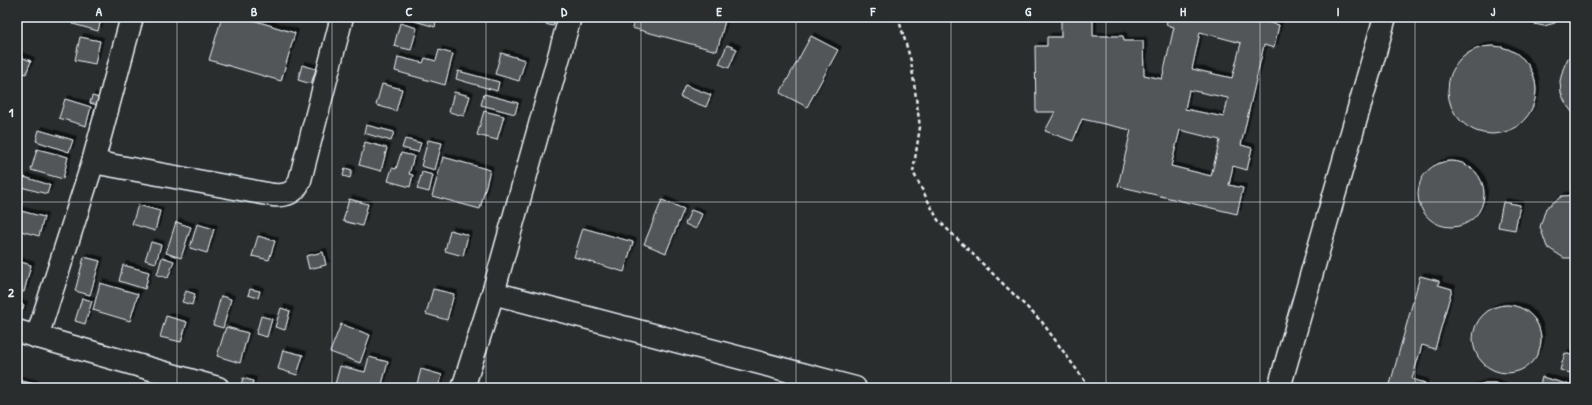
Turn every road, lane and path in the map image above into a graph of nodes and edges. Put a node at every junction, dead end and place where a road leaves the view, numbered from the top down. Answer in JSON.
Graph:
{"nodes":[{"id":1,"x":132,"y":17,"type":"edge"},
{"id":2,"x":342,"y":17,"type":"edge"},
{"id":3,"x":570,"y":17,"type":"edge"},
{"id":4,"x":898,"y":17,"type":"edge"},
{"id":5,"x":1385,"y":17,"type":"edge"},
{"id":6,"x":93,"y":162,"type":"junction"},
{"id":7,"x":493,"y":293,"type":"junction"},
{"id":8,"x":27,"y":334,"type":"edge"},
{"id":9,"x":218,"y":388,"type":"edge"},
{"id":10,"x":463,"y":388,"type":"edge"},
{"id":11,"x":855,"y":388,"type":"edge"},
{"id":12,"x":1090,"y":388,"type":"edge"},
{"id":13,"x":1279,"y":388,"type":"edge"}],
"edges":[{"from":1,"to":6,"type":"street"},
{"from":2,"to":6,"type":"street"},
{"from":3,"to":7,"type":"street"},
{"from":4,"to":12,"type":"path"},
{"from":5,"to":13,"type":"street"},
{"from":6,"to":8,"type":"street"},
{"from":7,"to":10,"type":"street"},
{"from":7,"to":11,"type":"street"},
{"from":8,"to":9,"type":"street"}]}
